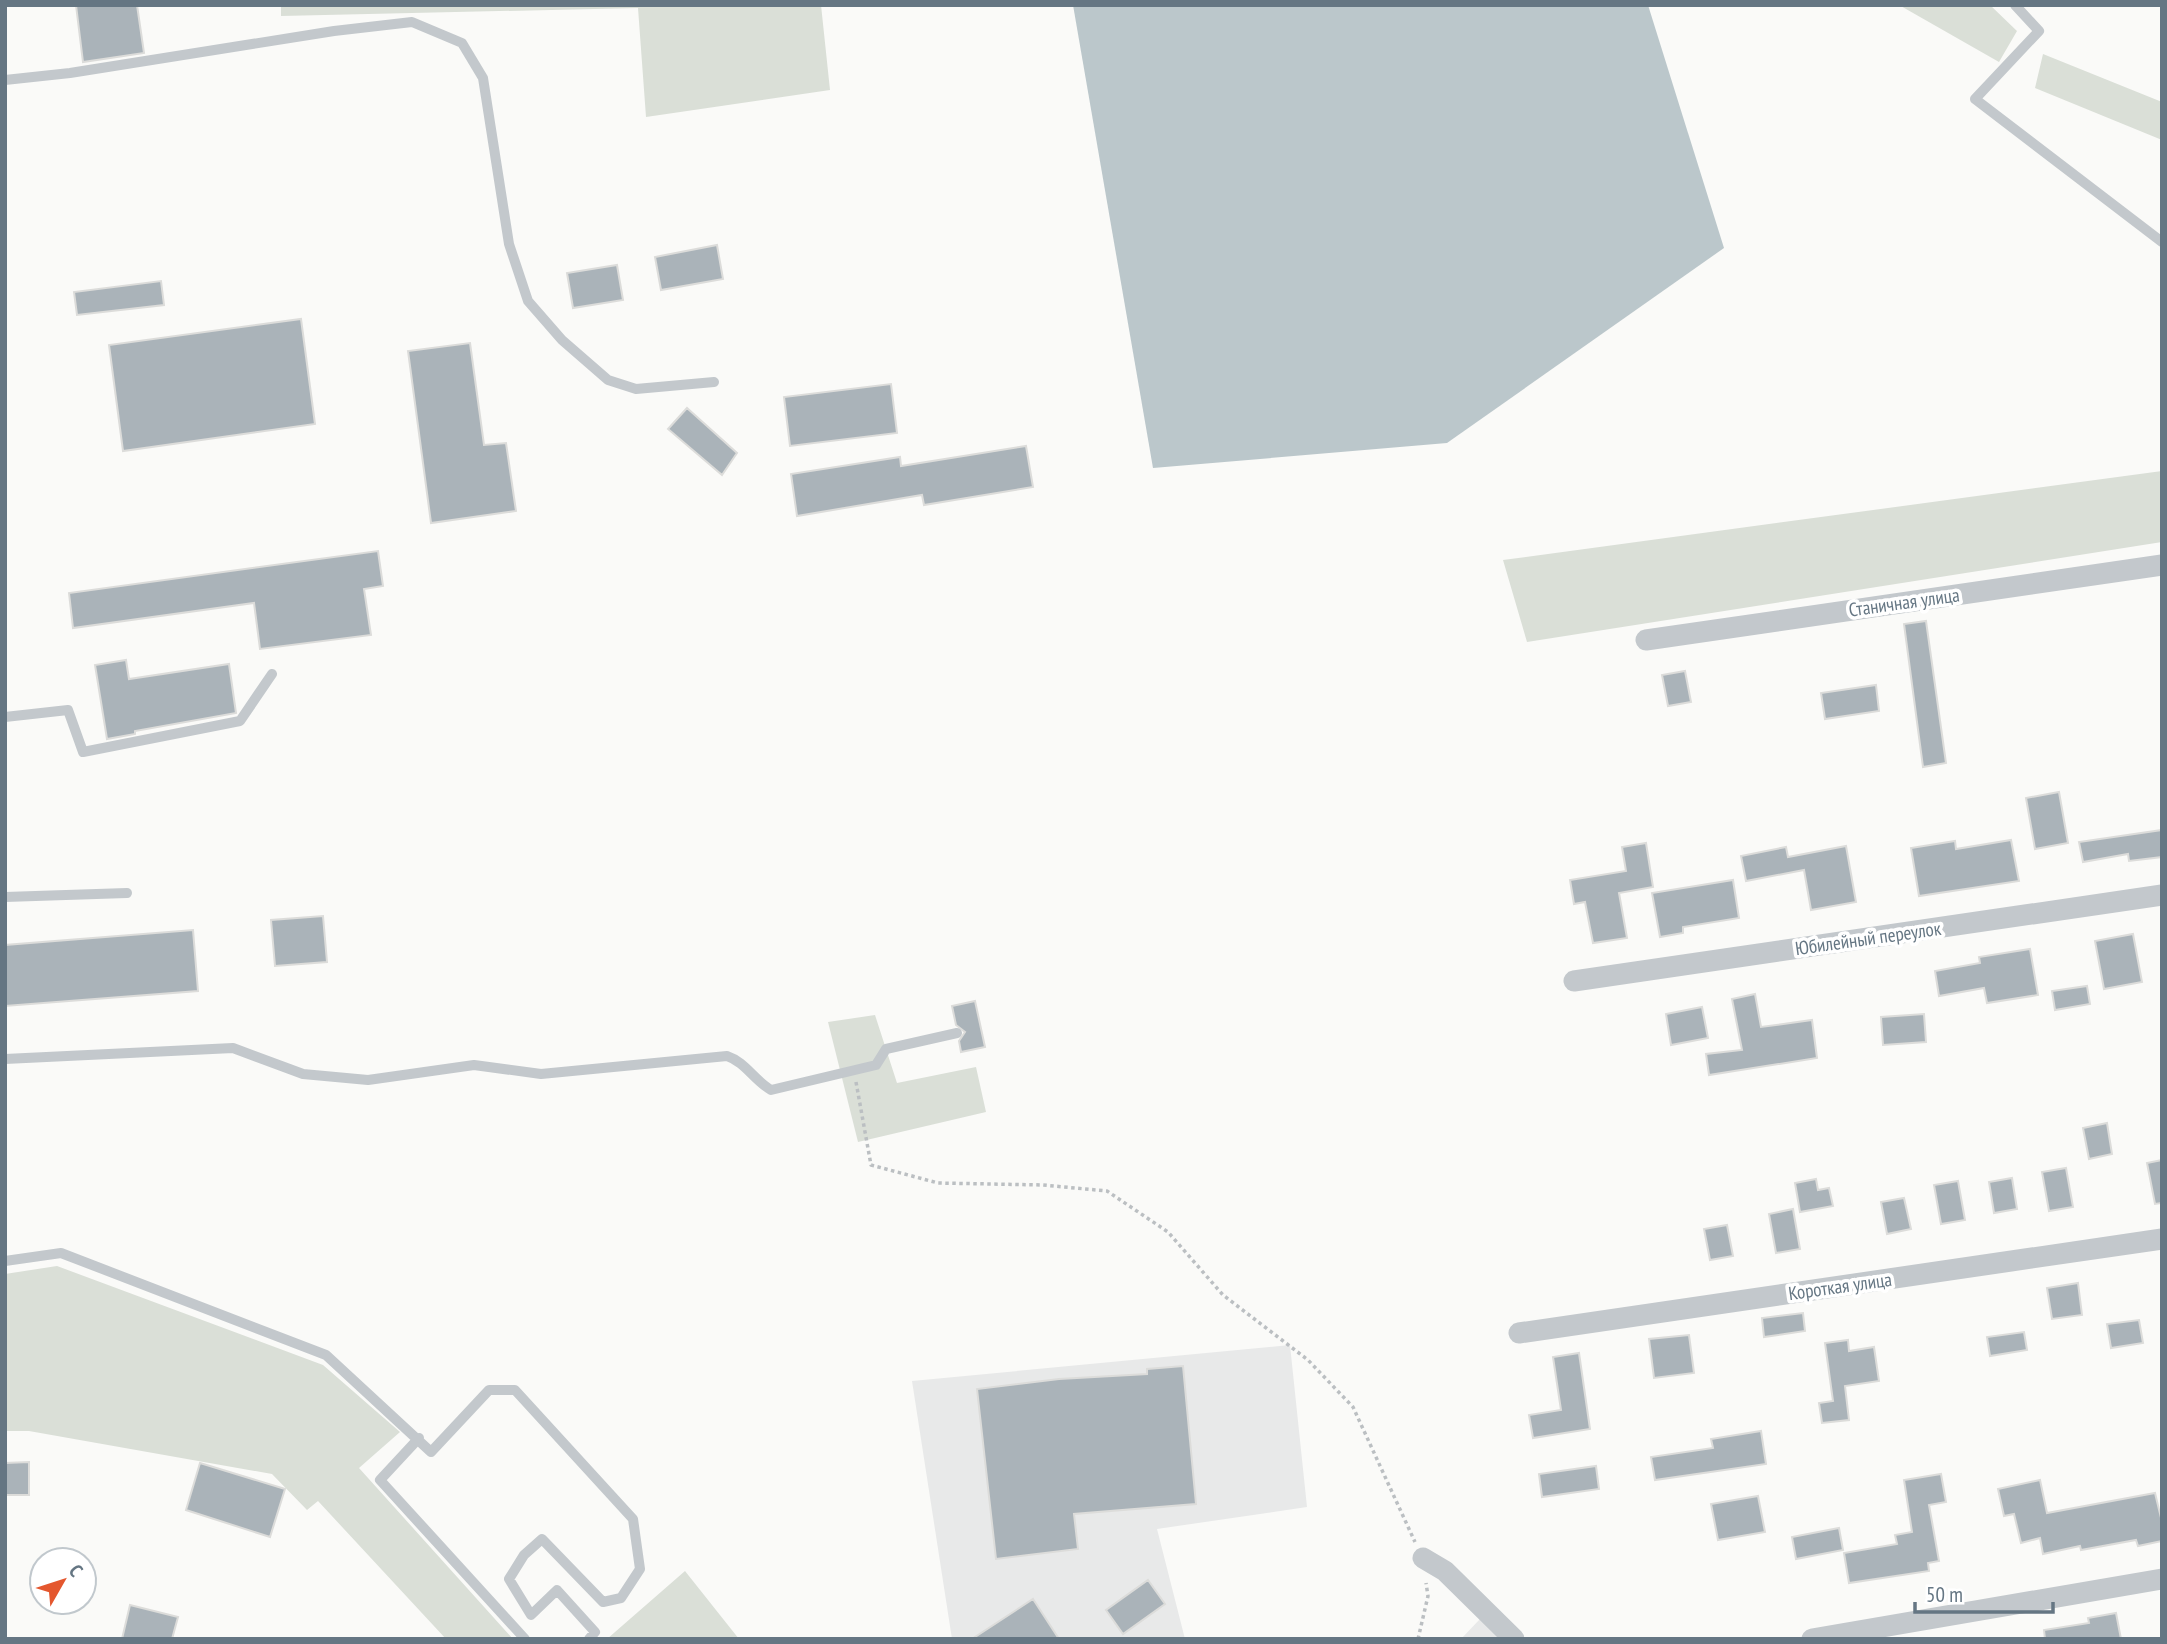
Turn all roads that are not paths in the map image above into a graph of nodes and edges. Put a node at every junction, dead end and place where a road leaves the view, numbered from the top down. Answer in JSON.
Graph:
{"nodes":[{"id":1,"x":2015,"y":5,"type":"edge"},
{"id":2,"x":5,"y":80,"type":"edge"},
{"id":3,"x":2162,"y":242,"type":"edge"},
{"id":4,"x":714,"y":382,"type":"dead end"},
{"id":5,"x":2162,"y":565,"type":"edge"},
{"id":6,"x":1646,"y":640,"type":"dead end"},
{"id":7,"x":272,"y":674,"type":"dead end"},
{"id":8,"x":5,"y":717,"type":"edge"},
{"id":9,"x":127,"y":893,"type":"dead end"},
{"id":10,"x":2162,"y":895,"type":"edge"},
{"id":11,"x":5,"y":897,"type":"edge"},
{"id":12,"x":1574,"y":981,"type":"dead end"},
{"id":13,"x":957,"y":1033,"type":"dead end"},
{"id":14,"x":5,"y":1059,"type":"edge"},
{"id":15,"x":2162,"y":1239,"type":"edge"},
{"id":16,"x":5,"y":1261,"type":"edge"},
{"id":17,"x":1519,"y":1334,"type":"dead end"},
{"id":18,"x":419,"y":1438,"type":"junction"},
{"id":19,"x":1423,"y":1558,"type":"road end"},
{"id":20,"x":2162,"y":1579,"type":"edge"},
{"id":21,"x":525,"y":1639,"type":"edge"},
{"id":22,"x":589,"y":1639,"type":"edge"},
{"id":23,"x":1514,"y":1639,"type":"edge"},
{"id":24,"x":1812,"y":1639,"type":"edge"}],
"edges":[{"from":1,"to":3,"type":"lane"},
{"from":2,"to":4,"type":"lane"},
{"from":5,"to":6,"type":"street","name":"Станичная улица"},
{"from":7,"to":8,"type":"lane"},
{"from":9,"to":11,"type":"lane"},
{"from":10,"to":12,"type":"street","name":"Юбилейный переулок"},
{"from":13,"to":14,"type":"lane"},
{"from":15,"to":17,"type":"street","name":"Короткая улица"},
{"from":16,"to":18,"type":"lane"},
{"from":18,"to":21,"type":"lane"},
{"from":18,"to":22,"type":"lane"},
{"from":19,"to":23,"type":"street"},
{"from":20,"to":24,"type":"street"}]}
